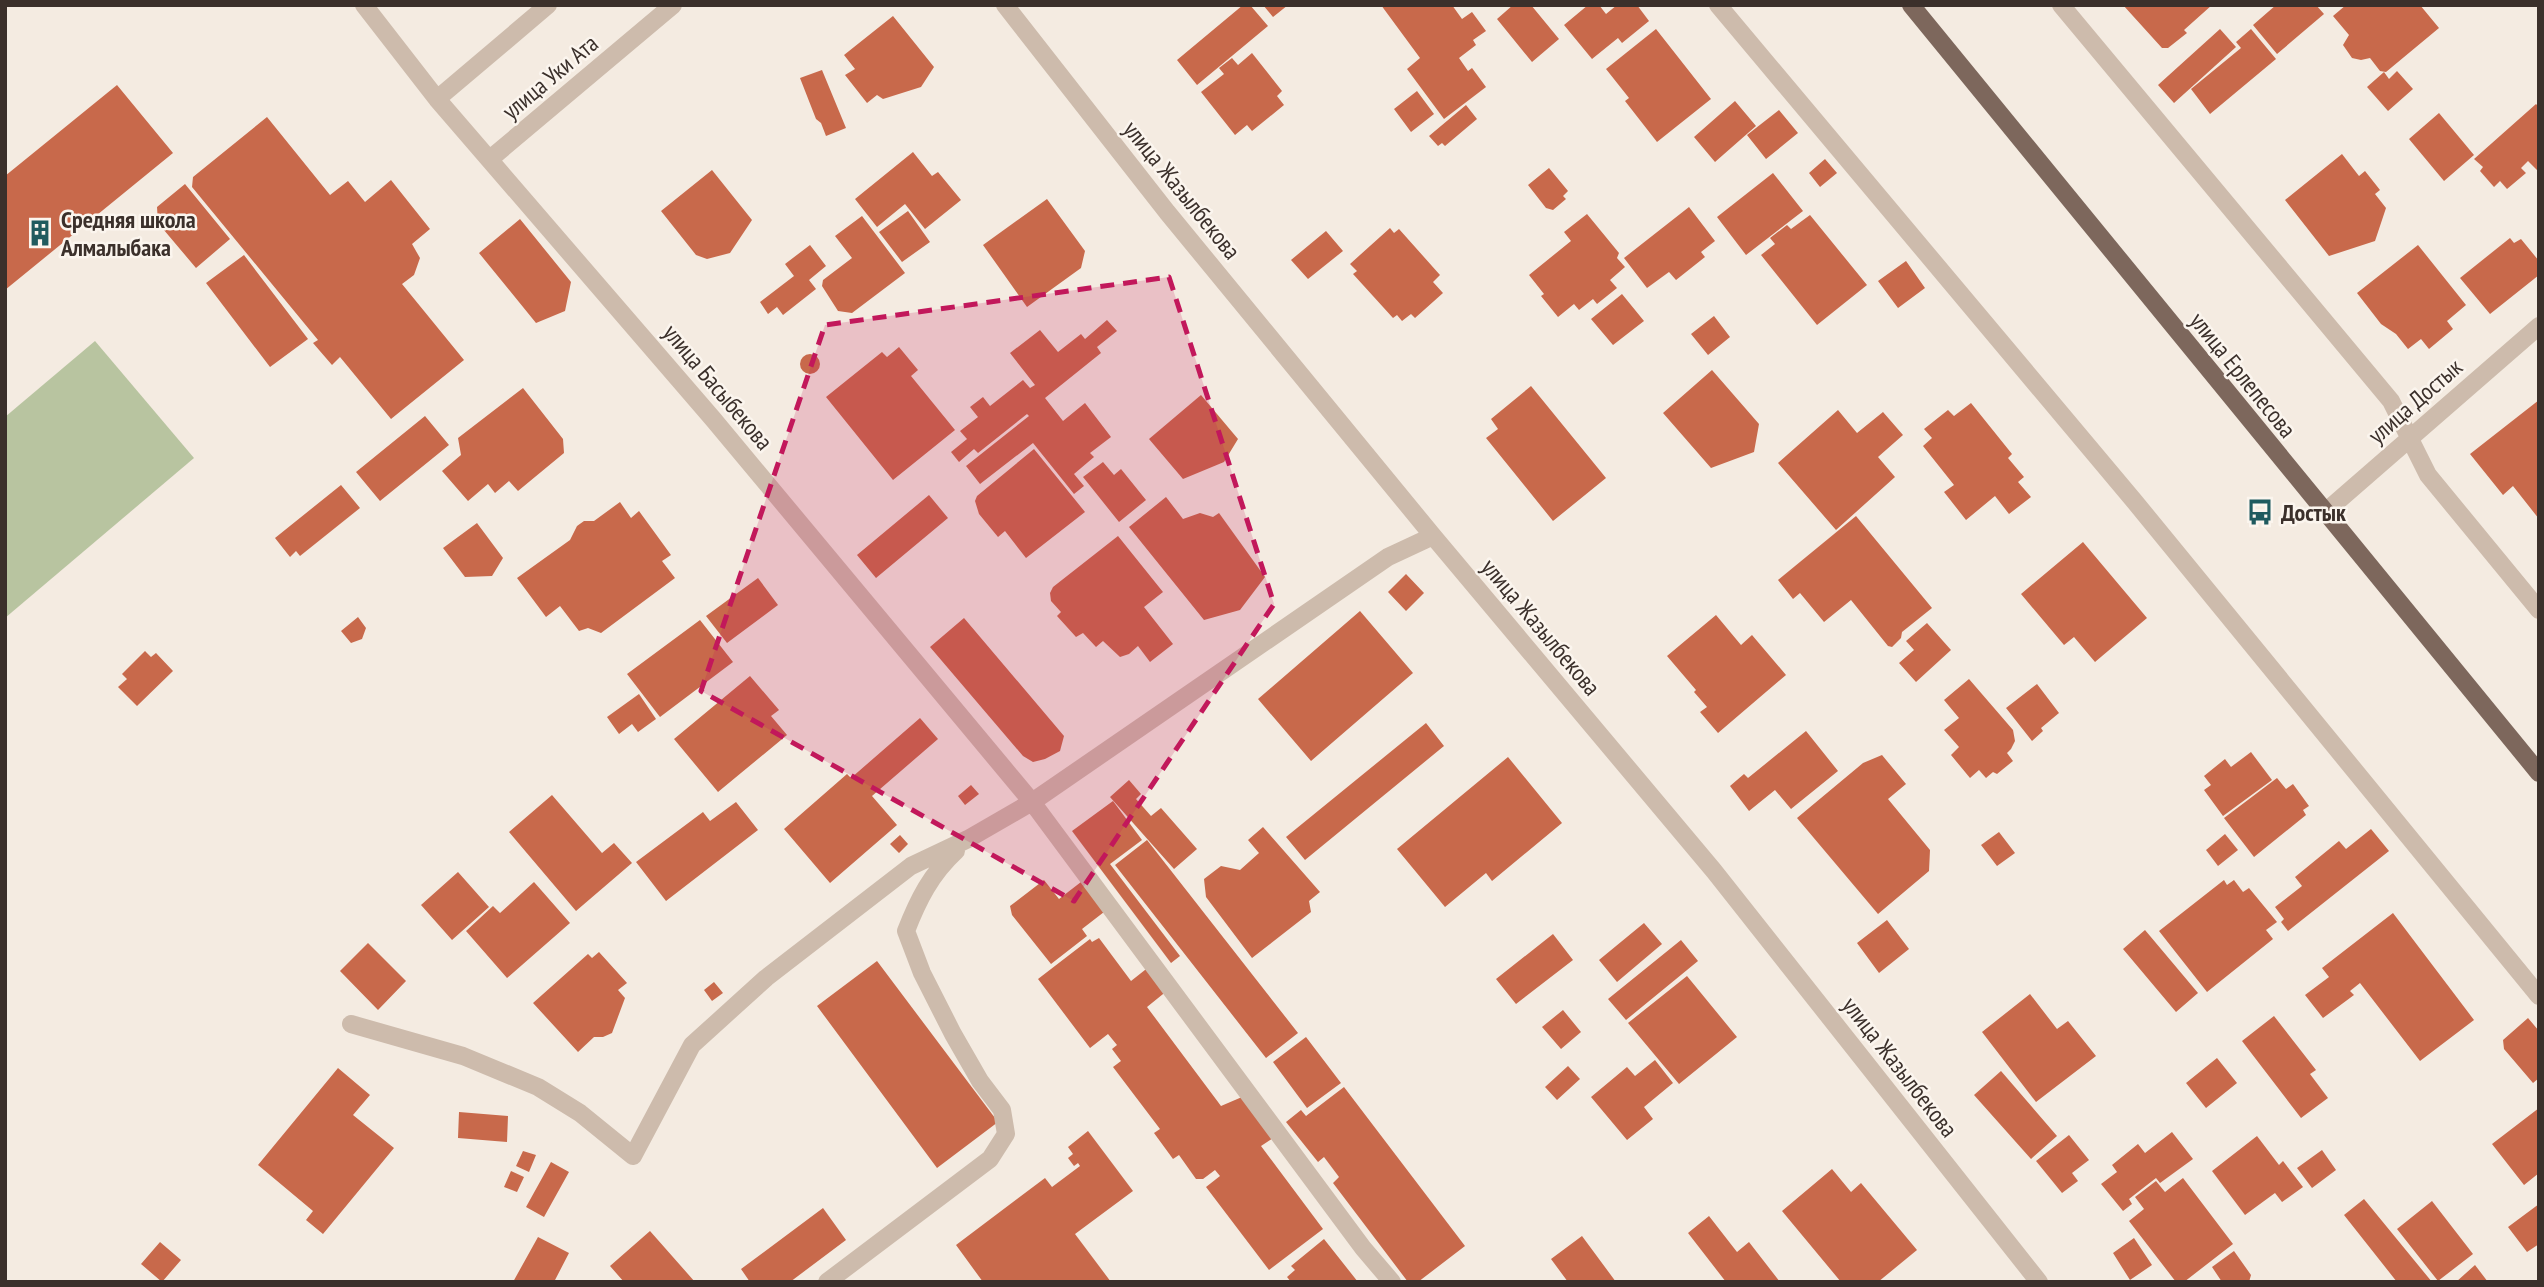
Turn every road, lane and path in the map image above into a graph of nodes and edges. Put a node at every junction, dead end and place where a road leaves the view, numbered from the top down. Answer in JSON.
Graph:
{"nodes":[{"id":1,"x":364,"y":5,"type":"edge"},
{"id":2,"x":548,"y":5,"type":"edge"},
{"id":3,"x":1005,"y":5,"type":"edge"},
{"id":4,"x":1718,"y":5,"type":"edge"},
{"id":5,"x":1911,"y":5,"type":"edge"},
{"id":6,"x":2061,"y":5,"type":"edge"},
{"id":7,"x":661,"y":9,"type":"edge"},
{"id":8,"x":437,"y":99,"type":"junction"},
{"id":9,"x":490,"y":159,"type":"junction"},
{"id":10,"x":2539,"y":326,"type":"edge"},
{"id":11,"x":2410,"y":438,"type":"junction"},
{"id":12,"x":2324,"y":513,"type":"junction"},
{"id":13,"x":1433,"y":536,"type":"junction"},
{"id":14,"x":2539,"y":610,"type":"edge"},
{"id":15,"x":2539,"y":773,"type":"edge"},
{"id":16,"x":1032,"y":802,"type":"junction"},
{"id":17,"x":968,"y":839,"type":"junction"},
{"id":18,"x":2539,"y":996,"type":"edge"},
{"id":19,"x":351,"y":1024,"type":"dead end"},
{"id":20,"x":827,"y":1282,"type":"edge"},
{"id":21,"x":1392,"y":1282,"type":"edge"},
{"id":22,"x":2039,"y":1282,"type":"edge"}],
"edges":[{"from":1,"to":8,"type":"street","name":"улица Басыбекова"},
{"from":2,"to":8,"type":"street"},
{"from":3,"to":13,"type":"street","name":"улица Жазылбекова"},
{"from":4,"to":18,"type":"street"},
{"from":5,"to":12,"type":"main road","name":"улица Ерлепесова"},
{"from":6,"to":11,"type":"street"},
{"from":7,"to":9,"type":"street","name":"улица Уки Ата"},
{"from":8,"to":9,"type":"street","name":"улица Басыбекова"},
{"from":9,"to":16,"type":"street","name":"улица Басыбекова"},
{"from":10,"to":11,"type":"street","name":"улица Достык"},
{"from":11,"to":12,"type":"street","name":"улица Достык"},
{"from":11,"to":14,"type":"street"},
{"from":12,"to":15,"type":"main road","name":"улица Ерлепесова"},
{"from":13,"to":16,"type":"street"},
{"from":13,"to":22,"type":"street","name":"улица Жазылбекова"},
{"from":16,"to":17,"type":"street"},
{"from":16,"to":21,"type":"street","name":"улица Басыбекова"},
{"from":17,"to":19,"type":"street"},
{"from":17,"to":20,"type":"street"}]}
